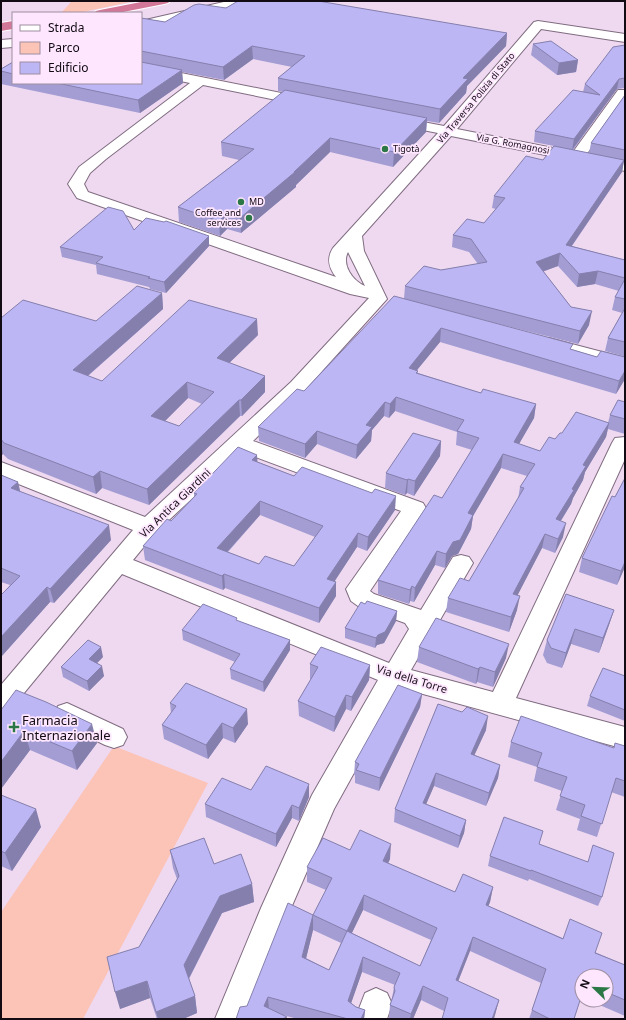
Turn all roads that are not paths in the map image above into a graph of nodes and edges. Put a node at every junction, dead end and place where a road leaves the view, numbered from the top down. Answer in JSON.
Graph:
{"nodes":[{"id":1,"x":241,"y":1,"type":"edge"},
{"id":2,"x":169,"y":2,"type":"edge"},
{"id":3,"x":106,"y":12,"type":"edge"},
{"id":4,"x":130,"y":12,"type":"edge"},
{"id":5,"x":12,"y":25,"type":"edge"},
{"id":6,"x":142,"y":25,"type":"edge"},
{"id":7,"x":1,"y":26,"type":"edge"},
{"id":8,"x":12,"y":30,"type":"edge"},
{"id":9,"x":1,"y":31,"type":"edge"},
{"id":10,"x":625,"y":38,"type":"edge"},
{"id":11,"x":12,"y":43,"type":"edge"},
{"id":12,"x":1,"y":44,"type":"edge"},
{"id":13,"x":142,"y":69,"type":"edge"},
{"id":14,"x":201,"y":81,"type":"junction"},
{"id":15,"x":623,"y":93,"type":"dead end"},
{"id":16,"x":316,"y":105,"type":"edge"},
{"id":17,"x":386,"y":119,"type":"edge"},
{"id":18,"x":448,"y":131,"type":"junction"},
{"id":19,"x":576,"y":157,"type":"junction"},
{"id":20,"x":625,"y":167,"type":"edge"},
{"id":21,"x":354,"y":236,"type":"junction"},
{"id":22,"x":336,"y":258,"type":"junction"},
{"id":23,"x":360,"y":259,"type":"junction"},
{"id":24,"x":301,"y":270,"type":"junction"},
{"id":25,"x":369,"y":278,"type":"junction"},
{"id":26,"x":352,"y":285,"type":"junction"},
{"id":27,"x":378,"y":303,"type":"junction"},
{"id":28,"x":532,"y":340,"type":"edge"},
{"id":29,"x":625,"y":364,"type":"edge"},
{"id":30,"x":239,"y":443,"type":"junction"},
{"id":31,"x":622,"y":443,"type":"dead end"},
{"id":32,"x":1,"y":469,"type":"edge"},
{"id":33,"x":148,"y":527,"type":"junction"},
{"id":34,"x":117,"y":563,"type":"junction"},
{"id":35,"x":461,"y":563,"type":"dead end"},
{"id":36,"x":422,"y":629,"type":"junction"},
{"id":37,"x":394,"y":676,"type":"junction"},
{"id":38,"x":25,"y":699,"type":"edge"},
{"id":39,"x":500,"y":704,"type":"junction"},
{"id":40,"x":114,"y":736,"type":"dead end"},
{"id":41,"x":625,"y":738,"type":"edge"},
{"id":42,"x":231,"y":1019,"type":"edge"}],
"edges":[{"from":1,"to":6,"type":"street"},
{"from":2,"to":3,"type":"highway"},
{"from":2,"to":4,"type":"highway"},
{"from":5,"to":7,"type":"highway"},
{"from":8,"to":9,"type":"highway"},
{"from":10,"to":18,"type":"street","name":"Via Traversa Polizia di Stato"},
{"from":11,"to":12,"type":"street"},
{"from":13,"to":14,"type":"street"},
{"from":14,"to":16,"type":"street"},
{"from":14,"to":24,"type":"street"},
{"from":15,"to":19,"type":"street"},
{"from":17,"to":18,"type":"street","name":"Via G. Romagnosi"},
{"from":18,"to":19,"type":"street","name":"Via G. Romagnosi"},
{"from":18,"to":21,"type":"street","name":"Via Traversa Polizia di Stato"},
{"from":19,"to":20,"type":"street","name":"Via G. Romagnosi"},
{"from":21,"to":22,"type":"street"},
{"from":21,"to":23,"type":"street"},
{"from":22,"to":23,"type":"street"},
{"from":22,"to":24,"type":"street"},
{"from":22,"to":26,"type":"street"},
{"from":23,"to":25,"type":"street"},
{"from":24,"to":26,"type":"street"},
{"from":25,"to":26,"type":"street"},
{"from":25,"to":27,"type":"street"},
{"from":26,"to":27,"type":"street"},
{"from":26,"to":27,"type":"street"},
{"from":27,"to":30,"type":"street","name":"Via Antica Giardini"},
{"from":28,"to":29,"type":"street"},
{"from":30,"to":33,"type":"street","name":"Via Antica Giardini"},
{"from":30,"to":36,"type":"street"},
{"from":31,"to":39,"type":"street"},
{"from":32,"to":33,"type":"street"},
{"from":33,"to":34,"type":"street","name":"Via Antica Giardini"},
{"from":34,"to":37,"type":"street","name":"Via della Torre"},
{"from":34,"to":38,"type":"street","name":"Via Antica Giardini"},
{"from":35,"to":36,"type":"street"},
{"from":36,"to":37,"type":"street"},
{"from":37,"to":39,"type":"street","name":"Via della Torre"},
{"from":37,"to":42,"type":"street"},
{"from":38,"to":40,"type":"street"},
{"from":39,"to":41,"type":"street","name":"Via della Torre"}]}
